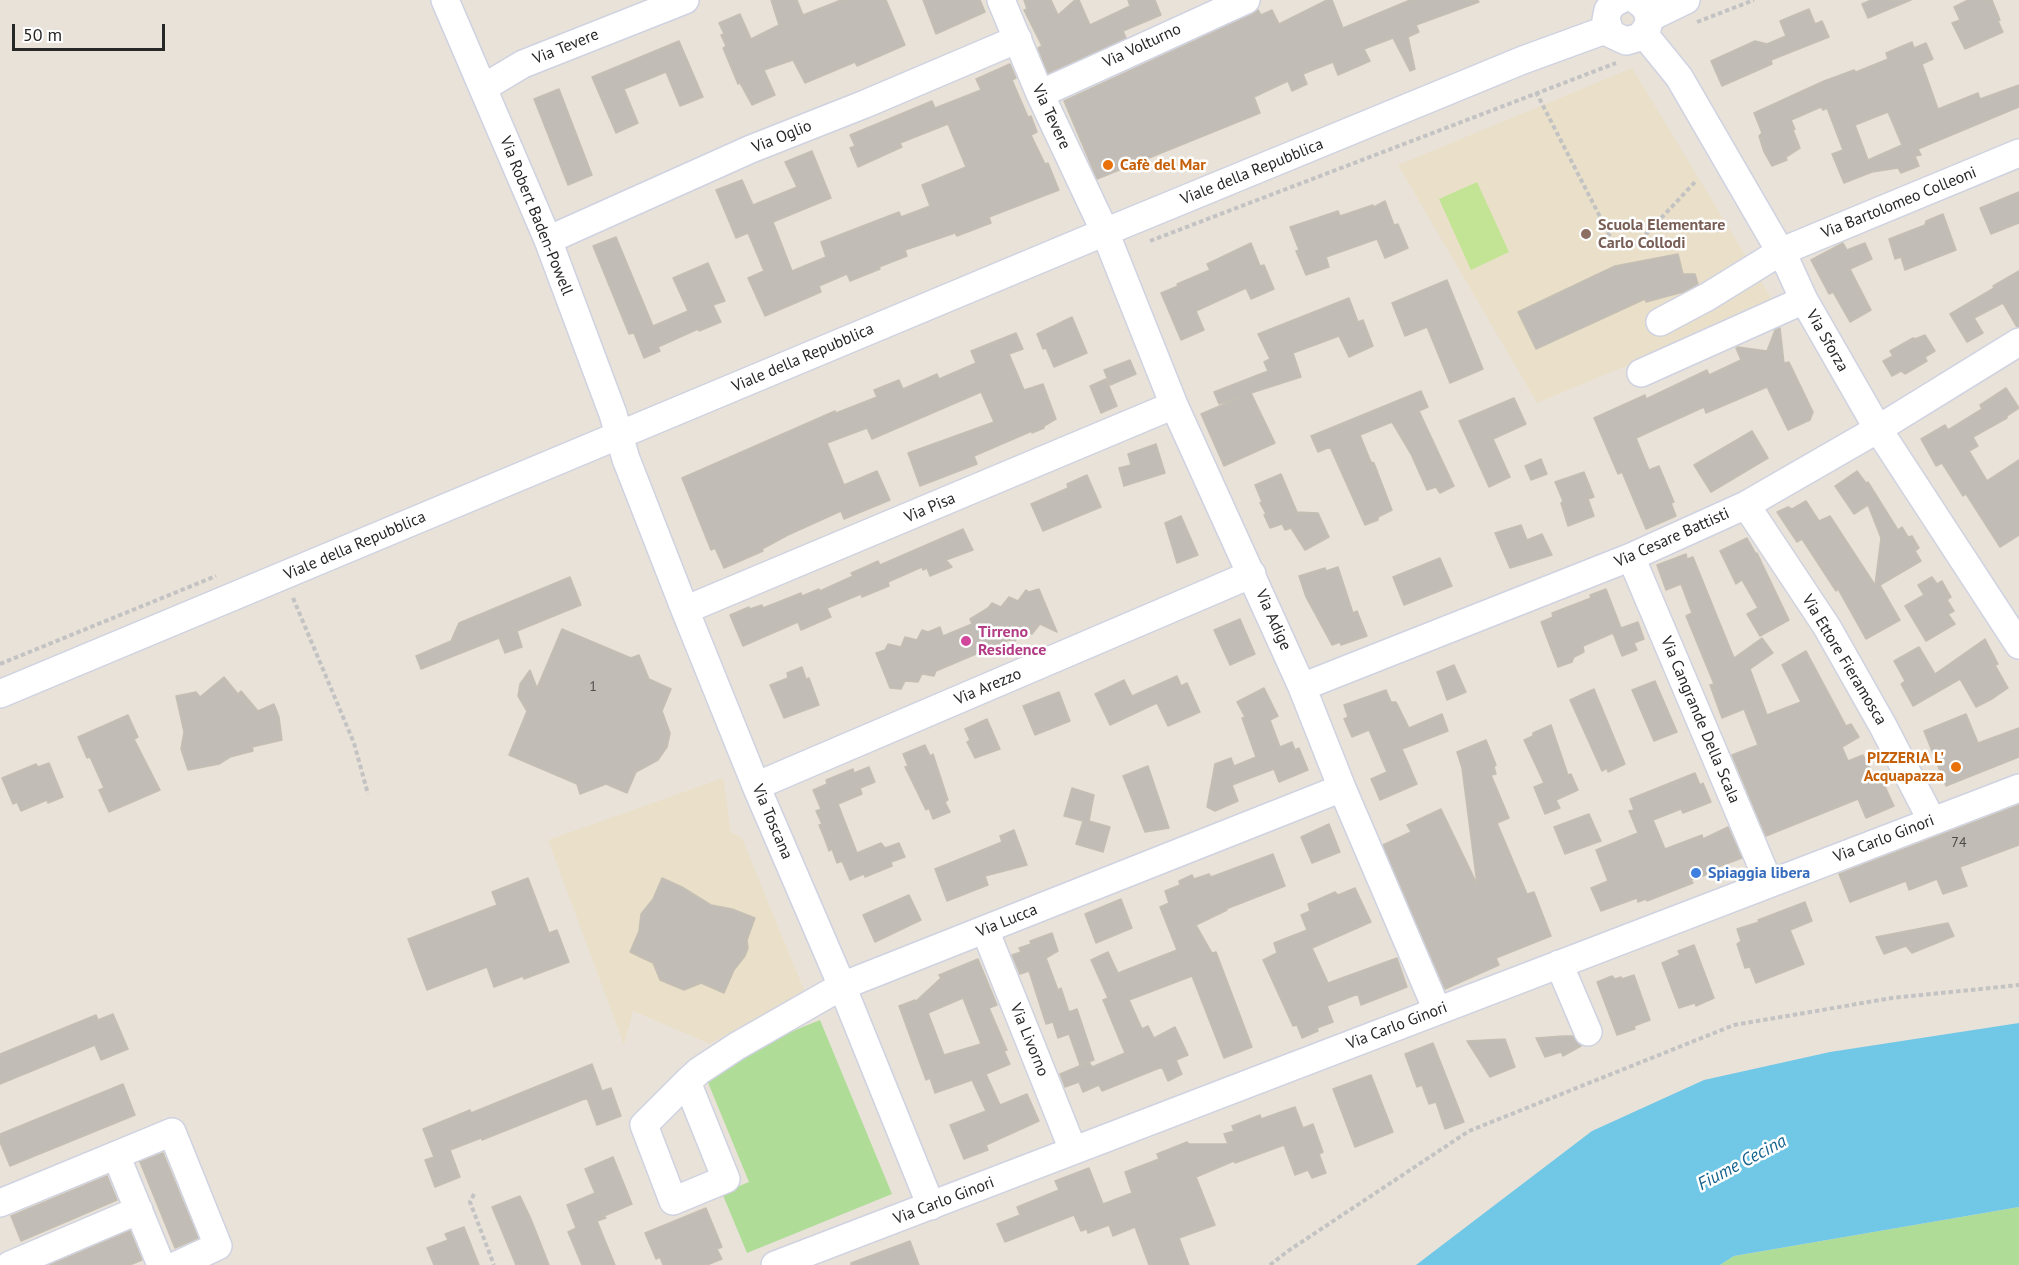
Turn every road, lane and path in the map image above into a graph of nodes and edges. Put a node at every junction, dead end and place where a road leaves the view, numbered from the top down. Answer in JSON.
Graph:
{"nodes":[{"id":1,"x":446,"y":0,"type":"edge"},
{"id":2,"x":685,"y":0,"type":"edge"},
{"id":3,"x":1001,"y":0,"type":"edge"},
{"id":4,"x":1246,"y":0,"type":"edge"},
{"id":5,"x":1620,"y":0,"type":"edge"},
{"id":6,"x":1754,"y":0,"type":"edge"},
{"id":7,"x":1689,"y":12,"type":"edge"},
{"id":8,"x":1643,"y":17,"type":"edge"},
{"id":9,"x":1608,"y":29,"type":"junction"},
{"id":10,"x":1018,"y":39,"type":"junction"},
{"id":11,"x":1626,"y":59,"type":"dead end"},
{"id":12,"x":483,"y":88,"type":"junction"},
{"id":13,"x":1536,"y":92,"type":"junction"},
{"id":14,"x":1040,"y":94,"type":"junction"},
{"id":15,"x":2019,"y":153,"type":"edge"},
{"id":16,"x":1695,"y":182,"type":"dead end"},
{"id":17,"x":1105,"y":232,"type":"junction"},
{"id":18,"x":548,"y":240,"type":"junction"},
{"id":19,"x":1148,"y":242,"type":"dead end"},
{"id":20,"x":1780,"y":252,"type":"junction"},
{"id":21,"x":1804,"y":300,"type":"junction"},
{"id":22,"x":1660,"y":322,"type":"dead end"},
{"id":23,"x":2019,"y":342,"type":"edge"},
{"id":24,"x":1641,"y":373,"type":"dead end"},
{"id":25,"x":1174,"y":405,"type":"junction"},
{"id":26,"x":1878,"y":429,"type":"junction"},
{"id":27,"x":619,"y":435,"type":"junction"},
{"id":28,"x":1746,"y":505,"type":"junction"},
{"id":29,"x":1631,"y":557,"type":"junction"},
{"id":30,"x":1252,"y":574,"type":"junction"},
{"id":31,"x":303,"y":593,"type":"dead end"},
{"id":32,"x":685,"y":610,"type":"junction"},
{"id":33,"x":2019,"y":645,"type":"edge"},
{"id":34,"x":1302,"y":687,"type":"junction"},
{"id":35,"x":0,"y":694,"type":"edge"},
{"id":36,"x":756,"y":786,"type":"junction"},
{"id":37,"x":1342,"y":788,"type":"junction"},
{"id":38,"x":2019,"y":788,"type":"edge"},
{"id":39,"x":368,"y":794,"type":"dead end"},
{"id":40,"x":1932,"y":821,"type":"junction"},
{"id":41,"x":1769,"y":883,"type":"junction"},
{"id":42,"x":985,"y":930,"type":"junction"},
{"id":43,"x":1559,"y":964,"type":"junction"},
{"id":44,"x":843,"y":986,"type":"junction"},
{"id":45,"x":2019,"y":986,"type":"edge"},
{"id":46,"x":1437,"y":1010,"type":"junction"},
{"id":47,"x":1588,"y":1032,"type":"dead end"},
{"id":48,"x":687,"y":1082,"type":"junction"},
{"id":49,"x":1073,"y":1150,"type":"junction"},
{"id":50,"x":116,"y":1155,"type":"junction"},
{"id":51,"x":474,"y":1194,"type":"dead end"},
{"id":52,"x":0,"y":1203,"type":"edge"},
{"id":53,"x":931,"y":1206,"type":"junction"},
{"id":54,"x":139,"y":1210,"type":"junction"},
{"id":55,"x":10,"y":1265,"type":"edge"},
{"id":56,"x":161,"y":1265,"type":"edge"},
{"id":57,"x":177,"y":1265,"type":"edge"},
{"id":58,"x":494,"y":1265,"type":"edge"},
{"id":59,"x":775,"y":1265,"type":"edge"},
{"id":60,"x":1270,"y":1265,"type":"edge"}],
"edges":[{"from":1,"to":12,"type":"street","name":"Via Robert Baden-Powell"},
{"from":2,"to":12,"type":"street","name":"Via Tevere"},
{"from":3,"to":10,"type":"street","name":"Via Tevere"},
{"from":4,"to":14,"type":"street","name":"Via Volturno"},
{"from":5,"to":9,"type":"street"},
{"from":6,"to":7,"type":"path"},
{"from":7,"to":8,"type":"street"},
{"from":8,"to":9,"type":"street"},
{"from":8,"to":20,"type":"street","name":"Via Sforza"},
{"from":9,"to":17,"type":"street","name":"Viale della Repubblica"},
{"from":10,"to":14,"type":"street","name":"Via Tevere"},
{"from":10,"to":18,"type":"street","name":"Via Oglio"},
{"from":11,"to":13,"type":"path"},
{"from":12,"to":18,"type":"street","name":"Via Robert Baden-Powell"},
{"from":13,"to":16,"type":"path"},
{"from":13,"to":19,"type":"path"},
{"from":14,"to":17,"type":"street","name":"Via Tevere"},
{"from":15,"to":20,"type":"street","name":"Via Bartolomeo Colleoni"},
{"from":17,"to":25,"type":"street","name":"Via Adige"},
{"from":17,"to":27,"type":"street","name":"Viale della Repubblica"},
{"from":18,"to":27,"type":"street","name":"Via Robert Baden-Powell"},
{"from":20,"to":21,"type":"street","name":"Via Sforza"},
{"from":20,"to":22,"type":"street","name":"Via Bartolomeo Colleoni"},
{"from":21,"to":24,"type":"street"},
{"from":21,"to":26,"type":"street","name":"Via Sforza"},
{"from":23,"to":26,"type":"street","name":"Via Cesare Battisti"},
{"from":25,"to":30,"type":"street","name":"Via Adige"},
{"from":25,"to":32,"type":"street","name":"Via Pisa"},
{"from":26,"to":28,"type":"street","name":"Via Cesare Battisti"},
{"from":26,"to":33,"type":"street","name":"Via Sforza"},
{"from":27,"to":32,"type":"street","name":"Via Toscana"},
{"from":27,"to":35,"type":"street","name":"Viale della Repubblica"},
{"from":28,"to":29,"type":"street","name":"Via Cesare Battisti"},
{"from":28,"to":40,"type":"street","name":"Via Ettore Fieramosca"},
{"from":29,"to":34,"type":"street","name":"Via Cesare Battisti"},
{"from":29,"to":41,"type":"street","name":"Via Cangrande Della Scala"},
{"from":30,"to":34,"type":"street","name":"Via Adige"},
{"from":30,"to":36,"type":"street","name":"Via Arezzo"},
{"from":31,"to":39,"type":"path"},
{"from":32,"to":36,"type":"street","name":"Via Toscana"},
{"from":34,"to":37,"type":"street","name":"Via Adige"},
{"from":36,"to":44,"type":"street","name":"Via Toscana"},
{"from":37,"to":42,"type":"street","name":"Via Lucca"},
{"from":37,"to":46,"type":"street","name":"Via Adige"},
{"from":38,"to":40,"type":"street","name":"Via Carlo Ginori"},
{"from":40,"to":41,"type":"street","name":"Via Carlo Ginori"},
{"from":41,"to":43,"type":"street","name":"Via Carlo Ginori"},
{"from":42,"to":44,"type":"street","name":"Via Lucca"},
{"from":42,"to":49,"type":"street","name":"Via Livorno"},
{"from":43,"to":46,"type":"street","name":"Via Carlo Ginori"},
{"from":43,"to":47,"type":"street"},
{"from":44,"to":48,"type":"street","name":"Via Lucca"},
{"from":44,"to":53,"type":"street","name":"Via Toscana"},
{"from":45,"to":60,"type":"path"},
{"from":46,"to":49,"type":"street","name":"Via Carlo Ginori"},
{"from":48,"to":48,"type":"street","name":"Via Lucca"},
{"from":49,"to":53,"type":"street","name":"Via Carlo Ginori"},
{"from":50,"to":52,"type":"street"},
{"from":50,"to":54,"type":"street"},
{"from":50,"to":57,"type":"street"},
{"from":51,"to":58,"type":"path"},
{"from":53,"to":59,"type":"street","name":"Via Carlo Ginori"},
{"from":54,"to":55,"type":"street"},
{"from":54,"to":56,"type":"street"}]}
